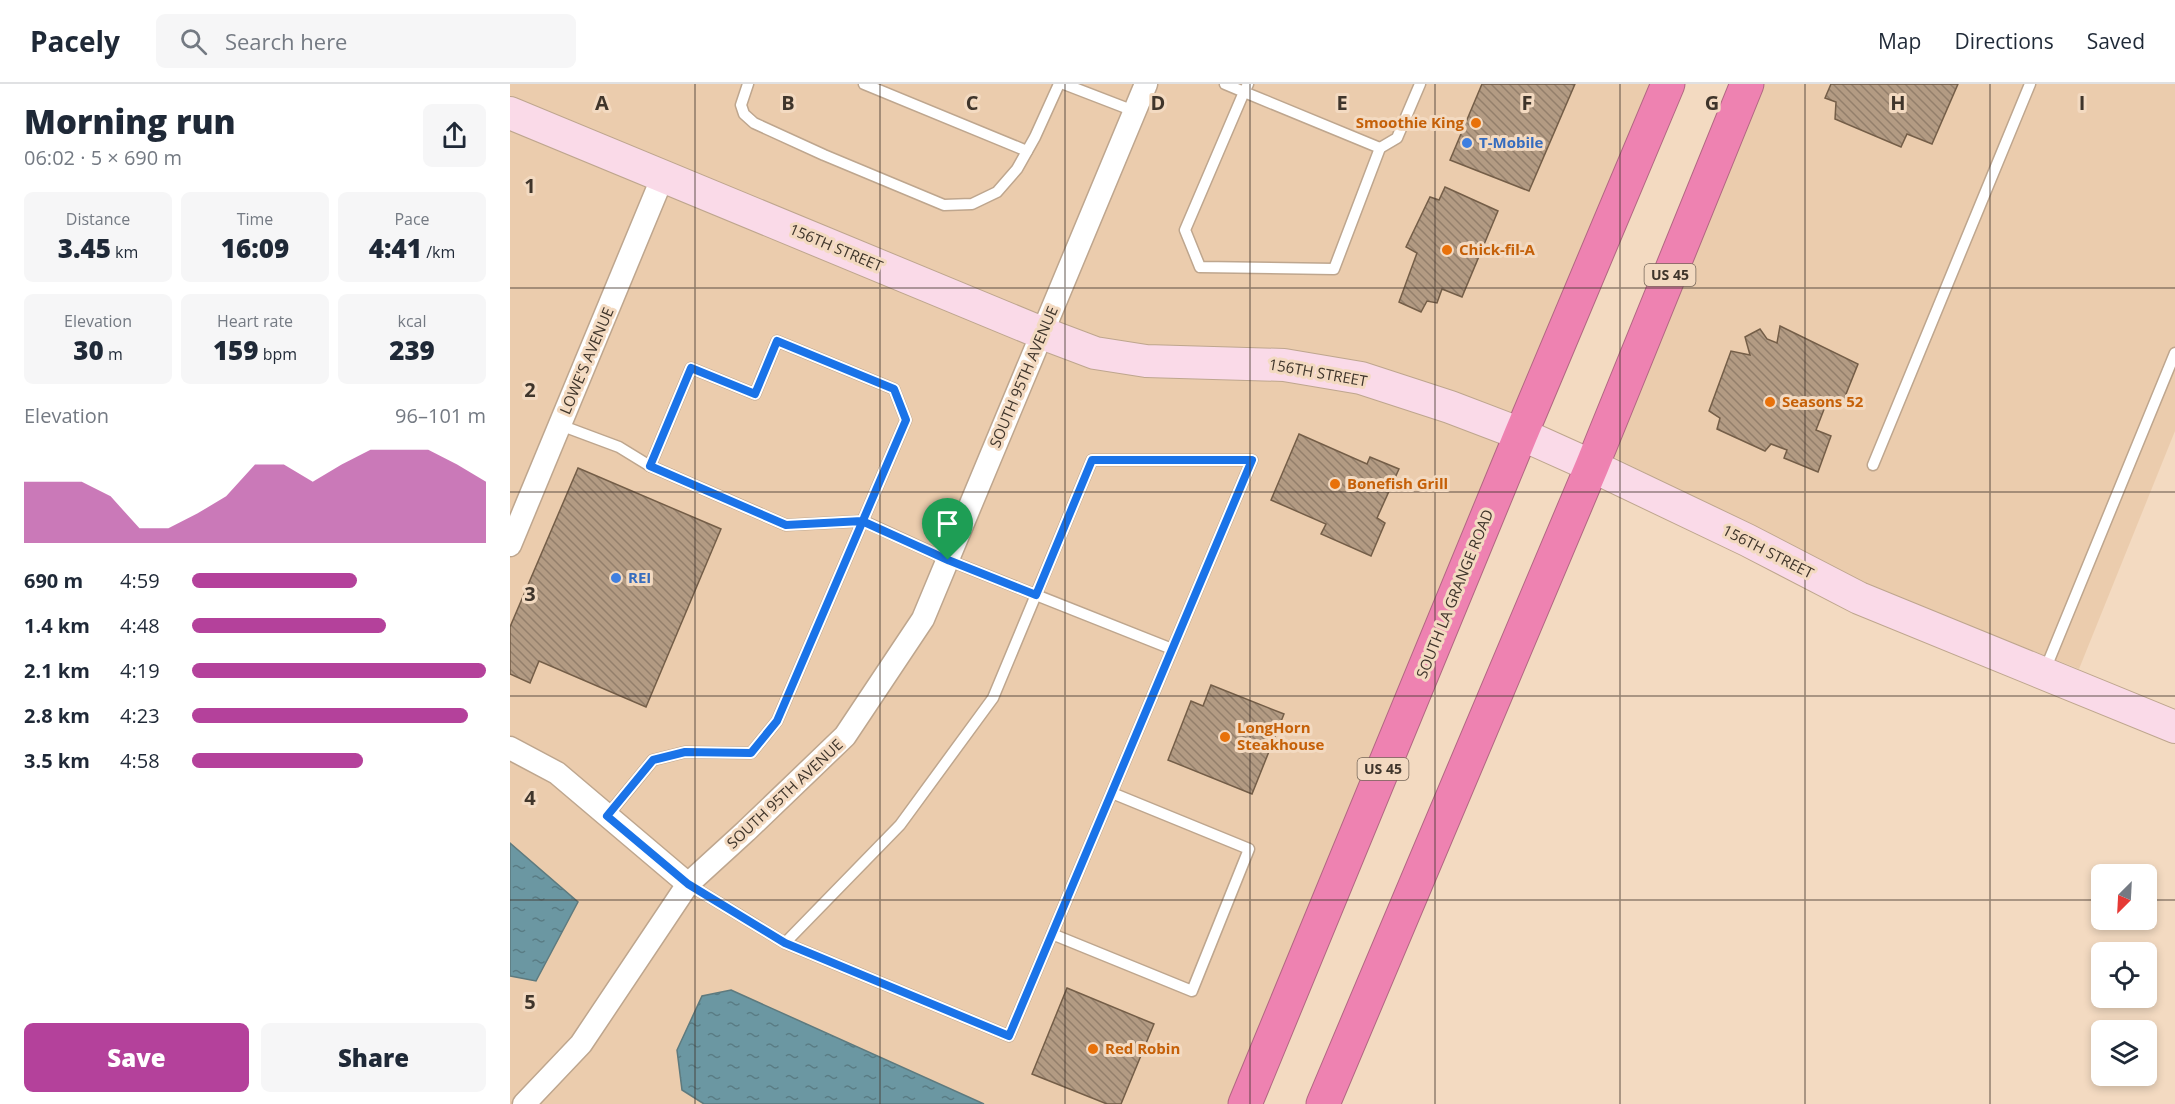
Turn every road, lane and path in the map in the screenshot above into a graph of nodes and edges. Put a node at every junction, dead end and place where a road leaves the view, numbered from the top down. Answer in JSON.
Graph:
{"nodes":[{"id":1,"x":748,"y":84,"type":"edge"},
{"id":2,"x":864,"y":84,"type":"edge"},
{"id":3,"x":1059,"y":84,"type":"edge"},
{"id":4,"x":1064,"y":84,"type":"edge"},
{"id":5,"x":1146,"y":84,"type":"edge"},
{"id":6,"x":1225,"y":84,"type":"edge"},
{"id":7,"x":1420,"y":84,"type":"edge"},
{"id":8,"x":1668,"y":84,"type":"edge"},
{"id":9,"x":1747,"y":84,"type":"edge"},
{"id":10,"x":2030,"y":84,"type":"edge"},
{"id":11,"x":1246,"y":88,"type":"edge"},
{"id":12,"x":1134,"y":111,"type":"junction"},
{"id":13,"x":510,"y":113,"type":"edge"},
{"id":14,"x":1380,"y":148,"type":"junction"},
{"id":15,"x":1027,"y":151,"type":"junction"},
{"id":16,"x":663,"y":176,"type":"junction"},
{"id":17,"x":1042,"y":333,"type":"junction"},
{"id":18,"x":2175,"y":353,"type":"edge"},
{"id":19,"x":560,"y":425,"type":"junction"},
{"id":20,"x":1521,"y":434,"type":"junction"},
{"id":21,"x":1873,"y":465,"type":"dead end"},
{"id":22,"x":650,"y":466,"type":"junction"},
{"id":23,"x":1592,"y":466,"type":"junction"},
{"id":24,"x":862,"y":521,"type":"junction"},
{"id":25,"x":510,"y":545,"type":"edge"},
{"id":26,"x":948,"y":560,"type":"junction"},
{"id":27,"x":1036,"y":595,"type":"junction"},
{"id":28,"x":1172,"y":649,"type":"junction"},
{"id":29,"x":2044,"y":673,"type":"junction"},
{"id":30,"x":2175,"y":727,"type":"edge"},
{"id":31,"x":510,"y":748,"type":"edge"},
{"id":32,"x":1112,"y":793,"type":"junction"},
{"id":33,"x":607,"y":816,"type":"junction"},
{"id":34,"x":688,"y":884,"type":"junction"},
{"id":35,"x":1052,"y":934,"type":"junction"},
{"id":36,"x":785,"y":943,"type":"junction"},
{"id":37,"x":524,"y":1104,"type":"edge"},
{"id":38,"x":1245,"y":1104,"type":"edge"},
{"id":39,"x":1323,"y":1104,"type":"edge"}],
"edges":[{"from":1,"to":15,"type":"lane"},
{"from":2,"to":15,"type":"lane"},
{"from":3,"to":15,"type":"lane"},
{"from":4,"to":12,"type":"lane"},
{"from":5,"to":12,"type":"street","name":"SOUTH 95TH AVENUE"},
{"from":6,"to":11,"type":"lane"},
{"from":7,"to":14,"type":"lane"},
{"from":8,"to":20,"type":"highway","name":"SOUTH LA GRANGE ROAD","number":"US 45"},
{"from":9,"to":23,"type":"highway","number":"US 45"},
{"from":10,"to":21,"type":"lane"},
{"from":11,"to":14,"type":"lane"},
{"from":11,"to":14,"type":"lane"},
{"from":12,"to":17,"type":"street","name":"SOUTH 95TH AVENUE"},
{"from":13,"to":16,"type":"street","name":"156TH STREET"},
{"from":16,"to":17,"type":"street","name":"156TH STREET"},
{"from":16,"to":19,"type":"street","name":"LOWE'S AVENUE"},
{"from":17,"to":20,"type":"street","name":"156TH STREET"},
{"from":17,"to":26,"type":"street","name":"SOUTH 95TH AVENUE"},
{"from":18,"to":29,"type":"lane"},
{"from":19,"to":22,"type":"lane"},
{"from":19,"to":25,"type":"street","name":"LOWE'S AVENUE"},
{"from":20,"to":23,"type":"street","name":"156TH STREET"},
{"from":20,"to":38,"type":"highway","name":"SOUTH LA GRANGE ROAD","number":"US 45"},
{"from":22,"to":24,"type":"lane"},
{"from":22,"to":24,"type":"lane"},
{"from":23,"to":29,"type":"street","name":"156TH STREET"},
{"from":23,"to":39,"type":"highway","number":"US 45"},
{"from":24,"to":26,"type":"lane"},
{"from":24,"to":33,"type":"lane"},
{"from":26,"to":27,"type":"lane"},
{"from":26,"to":34,"type":"street","name":"SOUTH 95TH AVENUE"},
{"from":27,"to":28,"type":"lane"},
{"from":27,"to":28,"type":"lane"},
{"from":27,"to":36,"type":"lane"},
{"from":28,"to":32,"type":"lane"},
{"from":29,"to":30,"type":"street","name":"156TH STREET"},
{"from":31,"to":33,"type":"street"},
{"from":32,"to":35,"type":"lane"},
{"from":32,"to":35,"type":"lane"},
{"from":33,"to":34,"type":"street"},
{"from":34,"to":36,"type":"lane"},
{"from":34,"to":37,"type":"street","name":"SOUTH 95TH AVENUE"},
{"from":35,"to":36,"type":"lane"}]}
